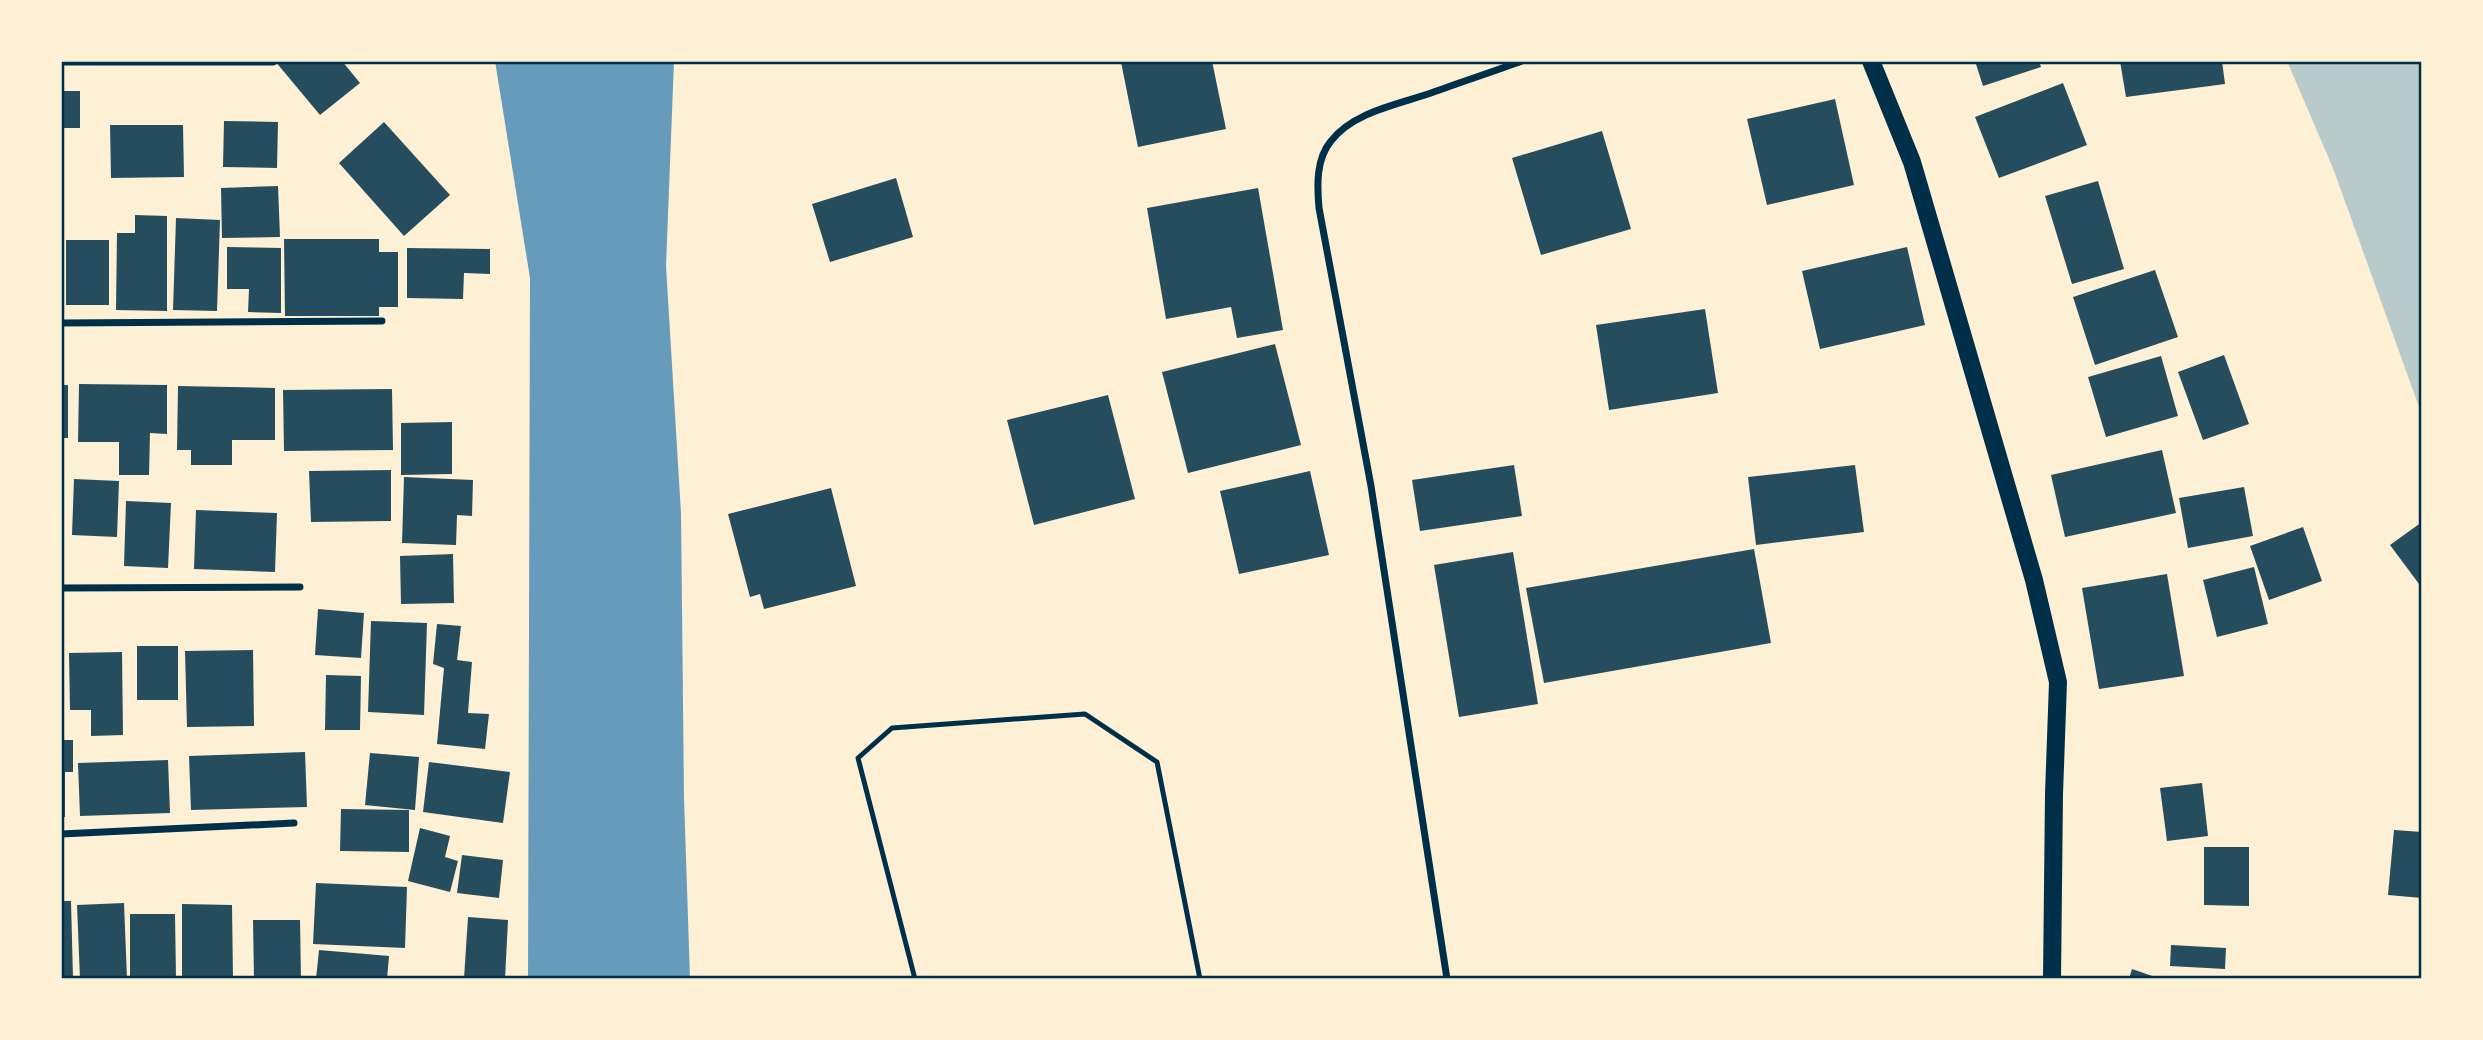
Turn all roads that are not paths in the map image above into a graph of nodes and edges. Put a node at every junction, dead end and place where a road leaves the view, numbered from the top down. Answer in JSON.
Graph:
{"nodes":[{"id":1,"x":1522,"y":61,"type":"edge"},
{"id":2,"x":1871,"y":61,"type":"edge"},
{"id":3,"x":61,"y":62,"type":"edge"},
{"id":4,"x":273,"y":62,"type":"edge"},
{"id":5,"x":382,"y":321,"type":"dead end"},
{"id":6,"x":61,"y":323,"type":"edge"},
{"id":7,"x":300,"y":587,"type":"dead end"},
{"id":8,"x":61,"y":588,"type":"edge"},
{"id":9,"x":293,"y":823,"type":"dead end"},
{"id":10,"x":61,"y":834,"type":"edge"},
{"id":11,"x":915,"y":979,"type":"edge"},
{"id":12,"x":1200,"y":979,"type":"edge"},
{"id":13,"x":1447,"y":979,"type":"edge"},
{"id":14,"x":2052,"y":979,"type":"edge"}],
"edges":[{"from":1,"to":13,"type":"street"},
{"from":2,"to":14,"type":"main road"},
{"from":3,"to":4,"type":"street"},
{"from":5,"to":6,"type":"street"},
{"from":7,"to":8,"type":"street"},
{"from":9,"to":10,"type":"street"},
{"from":11,"to":12,"type":"lane"}]}
